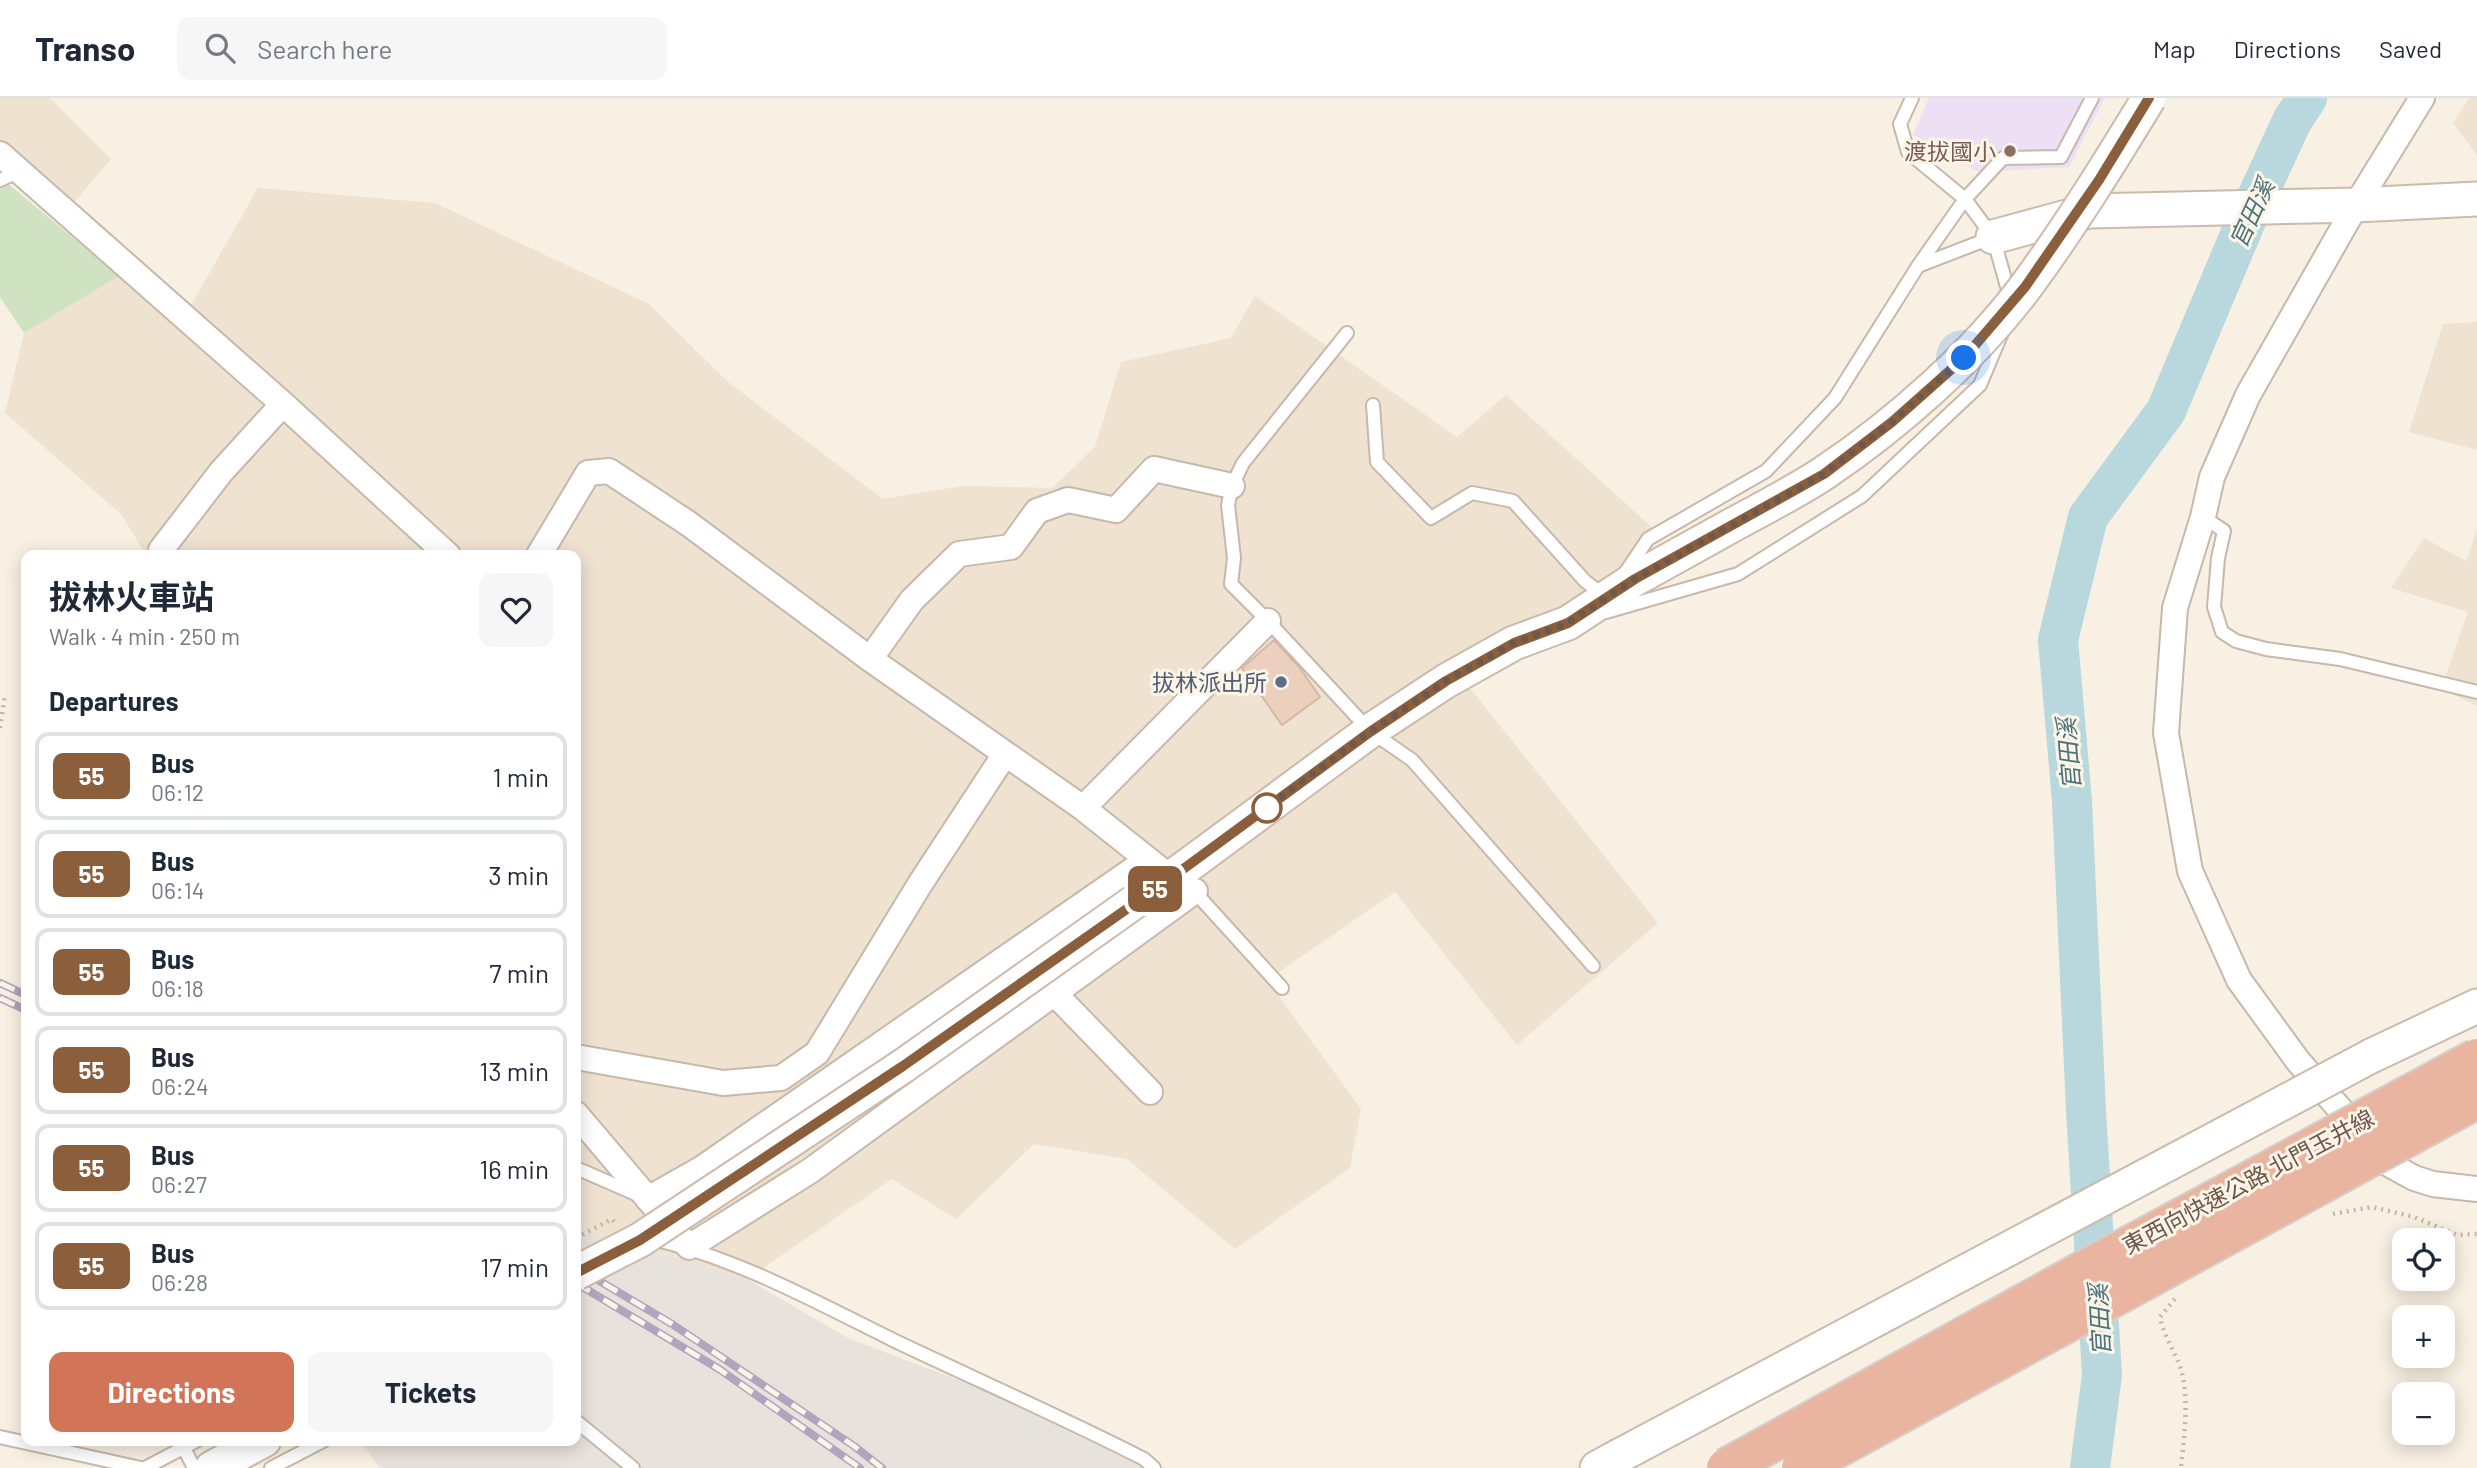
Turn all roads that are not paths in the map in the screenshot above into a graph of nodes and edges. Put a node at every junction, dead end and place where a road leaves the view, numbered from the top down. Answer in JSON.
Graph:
{"nodes":[{"id":1,"x":1912,"y":98,"type":"edge"},
{"id":2,"x":2092,"y":98,"type":"edge"},
{"id":3,"x":2149,"y":98,"type":"edge"},
{"id":4,"x":2422,"y":98,"type":"edge"},
{"id":5,"x":0,"y":154,"type":"edge"},
{"id":6,"x":10,"y":175,"type":"edge"},
{"id":7,"x":1965,"y":199,"type":"junction"},
{"id":8,"x":2477,"y":199,"type":"edge"},
{"id":9,"x":2356,"y":205,"type":"junction"},
{"id":10,"x":1993,"y":237,"type":"junction"},
{"id":11,"x":1918,"y":266,"type":"junction"},
{"id":12,"x":1348,"y":333,"type":"dead end"},
{"id":13,"x":283,"y":404,"type":"junction"},
{"id":14,"x":1373,"y":405,"type":"dead end"},
{"id":15,"x":1232,"y":486,"type":"junction"},
{"id":16,"x":2203,"y":517,"type":"junction"},
{"id":17,"x":161,"y":550,"type":"edge"},
{"id":18,"x":443,"y":550,"type":"edge"},
{"id":19,"x":543,"y":550,"type":"edge"},
{"id":20,"x":1608,"y":598,"type":"junction"},
{"id":21,"x":1268,"y":621,"type":"junction"},
{"id":22,"x":1568,"y":623,"type":"junction"},
{"id":23,"x":870,"y":659,"type":"junction"},
{"id":24,"x":2477,"y":692,"type":"edge"},
{"id":25,"x":1370,"y":732,"type":"junction"},
{"id":26,"x":1005,"y":754,"type":"junction"},
{"id":27,"x":1083,"y":808,"type":"junction"},
{"id":28,"x":1171,"y":877,"type":"junction"},
{"id":29,"x":1592,"y":966,"type":"dead end"},
{"id":30,"x":1282,"y":988,"type":"dead end"},
{"id":31,"x":1054,"y":993,"type":"junction"},
{"id":32,"x":2477,"y":1006,"type":"edge"},
{"id":33,"x":581,"y":1058,"type":"edge"},
{"id":34,"x":2477,"y":1058,"type":"edge"},
{"id":35,"x":1150,"y":1092,"type":"dead end"},
{"id":36,"x":2477,"y":1099,"type":"edge"},
{"id":37,"x":581,"y":1120,"type":"edge"},
{"id":38,"x":581,"y":1170,"type":"edge"},
{"id":39,"x":2477,"y":1188,"type":"edge"},
{"id":40,"x":648,"y":1199,"type":"junction"},
{"id":41,"x":689,"y":1247,"type":"junction"},
{"id":42,"x":582,"y":1264,"type":"edge"},
{"id":43,"x":581,"y":1425,"type":"edge"},
{"id":44,"x":0,"y":1437,"type":"edge"},
{"id":45,"x":21,"y":1442,"type":"edge"},
{"id":46,"x":42,"y":1446,"type":"edge"},
{"id":47,"x":188,"y":1446,"type":"edge"},
{"id":48,"x":253,"y":1446,"type":"edge"},
{"id":49,"x":313,"y":1446,"type":"edge"},
{"id":50,"x":184,"y":1448,"type":"junction"},
{"id":51,"x":1608,"y":1462,"type":"edge"},
{"id":52,"x":143,"y":1468,"type":"edge"},
{"id":53,"x":194,"y":1468,"type":"edge"},
{"id":54,"x":212,"y":1468,"type":"edge"},
{"id":55,"x":271,"y":1468,"type":"edge"},
{"id":56,"x":633,"y":1468,"type":"edge"},
{"id":57,"x":1154,"y":1468,"type":"edge"},
{"id":58,"x":1726,"y":1468,"type":"edge"},
{"id":59,"x":1801,"y":1468,"type":"edge"}],
"edges":[{"from":1,"to":7,"type":"lane"},
{"from":2,"to":7,"type":"lane"},
{"from":3,"to":20,"type":"main road","bridge":true},
{"from":4,"to":9,"type":"street"},
{"from":5,"to":6,"type":"street"},
{"from":6,"to":13,"type":"street"},
{"from":7,"to":10,"type":"lane"},
{"from":7,"to":11,"type":"lane"},
{"from":8,"to":9,"type":"main road"},
{"from":9,"to":10,"type":"main road"},
{"from":9,"to":16,"type":"street"},
{"from":10,"to":11,"type":"lane"},
{"from":10,"to":22,"type":"lane"},
{"from":11,"to":20,"type":"lane"},
{"from":12,"to":15,"type":"lane"},
{"from":13,"to":17,"type":"street"},
{"from":13,"to":18,"type":"street"},
{"from":14,"to":20,"type":"lane"},
{"from":15,"to":21,"type":"lane"},
{"from":15,"to":23,"type":"street"},
{"from":16,"to":24,"type":"lane"},
{"from":16,"to":39,"type":"street"},
{"from":19,"to":23,"type":"street"},
{"from":20,"to":22,"type":"main road"},
{"from":21,"to":25,"type":"lane"},
{"from":21,"to":27,"type":"street"},
{"from":22,"to":25,"type":"main road"},
{"from":23,"to":26,"type":"street"},
{"from":25,"to":28,"type":"main road"},
{"from":25,"to":29,"type":"lane"},
{"from":26,"to":27,"type":"street"},
{"from":26,"to":33,"type":"street"},
{"from":27,"to":28,"type":"street"},
{"from":28,"to":30,"type":"lane"},
{"from":28,"to":31,"type":"street"},
{"from":28,"to":40,"type":"street"},
{"from":28,"to":42,"type":"main road","bridge":true},
{"from":31,"to":35,"type":"street"},
{"from":31,"to":41,"type":"street"},
{"from":32,"to":51,"type":"main road","bridge":true},
{"from":34,"to":58,"type":"highway","name":"東西向快速公路 北門玉井線","bridge":true},
{"from":36,"to":59,"type":"highway","name":"東西向快速公路 北門玉井線","bridge":true},
{"from":37,"to":40,"type":"street"},
{"from":38,"to":40,"type":"lane"},
{"from":40,"to":41,"type":"street"},
{"from":41,"to":42,"type":"lane"},
{"from":41,"to":57,"type":"lane"},
{"from":43,"to":56,"type":"lane"},
{"from":44,"to":45,"type":"lane"},
{"from":46,"to":52,"type":"lane"},
{"from":47,"to":50,"type":"lane"},
{"from":48,"to":54,"type":"main road"},
{"from":49,"to":55,"type":"lane"},
{"from":50,"to":52,"type":"lane"},
{"from":50,"to":53,"type":"lane"}]}
